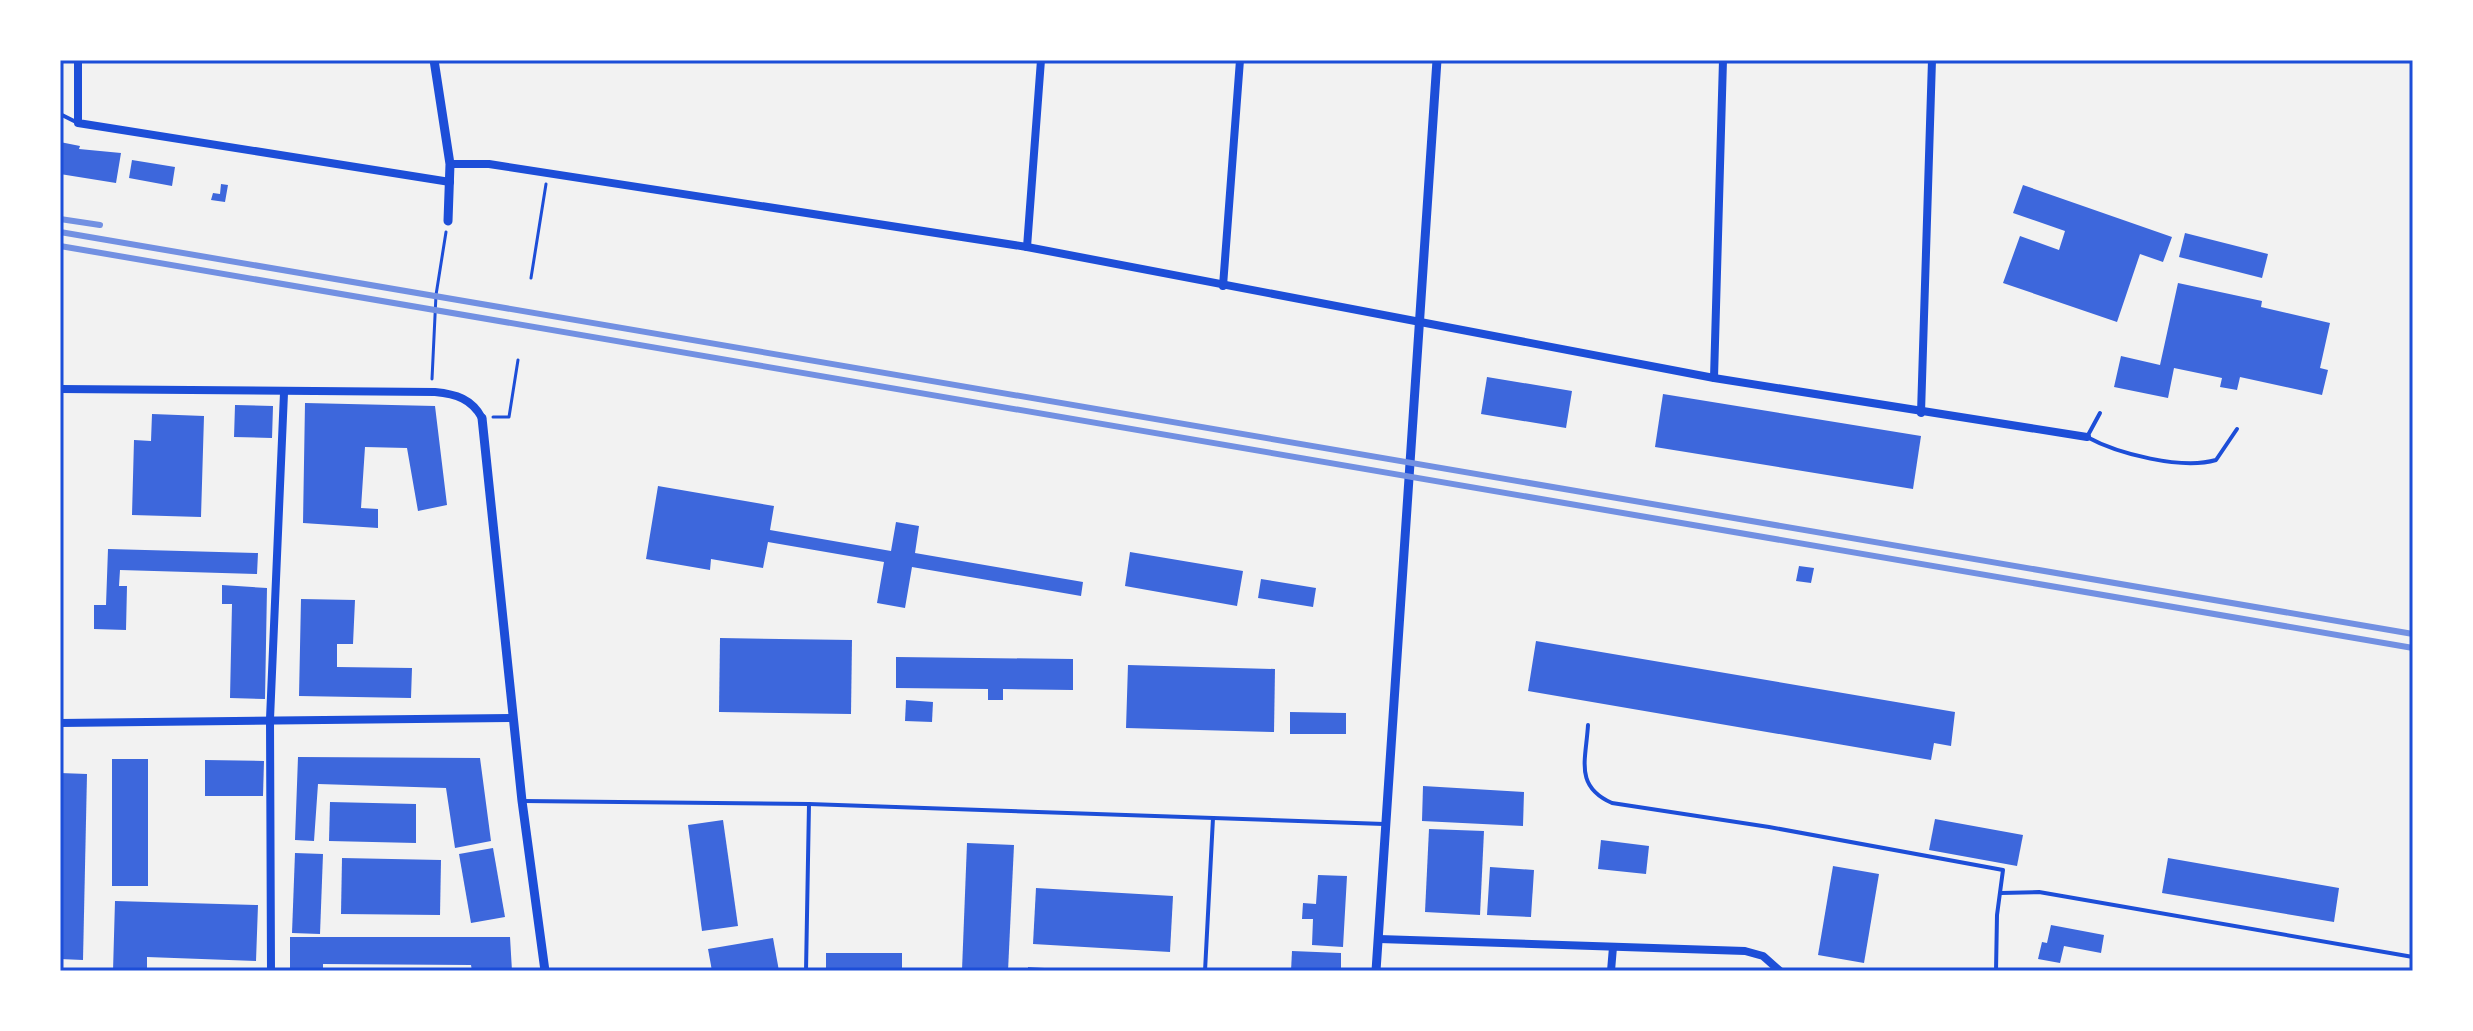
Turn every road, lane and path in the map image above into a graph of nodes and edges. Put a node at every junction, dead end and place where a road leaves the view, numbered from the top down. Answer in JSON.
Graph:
{"nodes":[{"id":1,"x":78,"y":60,"type":"edge"},
{"id":2,"x":434,"y":60,"type":"edge"},
{"id":3,"x":1041,"y":60,"type":"edge"},
{"id":4,"x":1240,"y":60,"type":"edge"},
{"id":5,"x":1437,"y":60,"type":"edge"},
{"id":6,"x":1723,"y":60,"type":"edge"},
{"id":7,"x":1932,"y":60,"type":"edge"},
{"id":8,"x":60,"y":114,"type":"edge"},
{"id":9,"x":78,"y":123,"type":"junction"},
{"id":10,"x":450,"y":164,"type":"junction"},
{"id":11,"x":548,"y":172,"type":"junction"},
{"id":12,"x":450,"y":182,"type":"junction"},
{"id":13,"x":448,"y":221,"type":"joint"},
{"id":14,"x":1027,"y":247,"type":"junction"},
{"id":15,"x":531,"y":278,"type":"dead end"},
{"id":16,"x":1223,"y":286,"type":"junction"},
{"id":17,"x":1421,"y":323,"type":"junction"},
{"id":18,"x":518,"y":360,"type":"dead end"},
{"id":19,"x":1714,"y":378,"type":"junction"},
{"id":20,"x":60,"y":389,"type":"edge"},
{"id":21,"x":435,"y":392,"type":"junction"},
{"id":22,"x":284,"y":393,"type":"junction"},
{"id":23,"x":1921,"y":413,"type":"junction"},
{"id":24,"x":2100,"y":413,"type":"dead end"},
{"id":25,"x":509,"y":417,"type":"dead end"},
{"id":26,"x":482,"y":418,"type":"joint"},
{"id":27,"x":2237,"y":429,"type":"dead end"},
{"id":28,"x":2087,"y":437,"type":"junction"},
{"id":29,"x":512,"y":718,"type":"junction"},
{"id":30,"x":270,"y":719,"type":"junction"},
{"id":31,"x":60,"y":723,"type":"edge"},
{"id":32,"x":1588,"y":725,"type":"dead end"},
{"id":33,"x":522,"y":801,"type":"junction"},
{"id":34,"x":809,"y":804,"type":"junction"},
{"id":35,"x":1213,"y":818,"type":"junction"},
{"id":36,"x":1384,"y":824,"type":"junction"},
{"id":37,"x":2000,"y":893,"type":"junction"},
{"id":38,"x":1379,"y":939,"type":"junction"},
{"id":39,"x":1613,"y":947,"type":"junction"},
{"id":40,"x":2413,"y":957,"type":"edge"},
{"id":41,"x":271,"y":971,"type":"edge"},
{"id":42,"x":545,"y":971,"type":"edge"},
{"id":43,"x":806,"y":971,"type":"edge"},
{"id":44,"x":1205,"y":971,"type":"edge"},
{"id":45,"x":1376,"y":971,"type":"edge"},
{"id":46,"x":1611,"y":971,"type":"edge"},
{"id":47,"x":1780,"y":971,"type":"edge"},
{"id":48,"x":1996,"y":971,"type":"edge"}],
"edges":[{"from":1,"to":9,"type":"street"},
{"from":2,"to":10,"type":"street"},
{"from":3,"to":14,"type":"street"},
{"from":4,"to":16,"type":"street"},
{"from":5,"to":17,"type":"street"},
{"from":6,"to":19,"type":"street"},
{"from":7,"to":23,"type":"street"},
{"from":8,"to":9,"type":"lane"},
{"from":9,"to":12,"type":"street"},
{"from":10,"to":11,"type":"street"},
{"from":10,"to":12,"type":"street"},
{"from":11,"to":14,"type":"street"},
{"from":11,"to":15,"type":"path"},
{"from":12,"to":13,"type":"street"},
{"from":13,"to":21,"type":"path"},
{"from":14,"to":16,"type":"street"},
{"from":16,"to":17,"type":"street"},
{"from":17,"to":19,"type":"street"},
{"from":17,"to":36,"type":"street"},
{"from":18,"to":25,"type":"path"},
{"from":19,"to":23,"type":"street"},
{"from":20,"to":22,"type":"street"},
{"from":21,"to":22,"type":"street"},
{"from":21,"to":26,"type":"street"},
{"from":22,"to":30,"type":"street"},
{"from":23,"to":28,"type":"street"},
{"from":24,"to":28,"type":"lane"},
{"from":26,"to":29,"type":"street"},
{"from":27,"to":28,"type":"lane"},
{"from":29,"to":30,"type":"street"},
{"from":29,"to":33,"type":"street"},
{"from":30,"to":31,"type":"street"},
{"from":30,"to":41,"type":"street"},
{"from":32,"to":37,"type":"lane"},
{"from":33,"to":34,"type":"lane"},
{"from":33,"to":42,"type":"street"},
{"from":34,"to":35,"type":"lane"},
{"from":34,"to":43,"type":"lane"},
{"from":35,"to":36,"type":"lane"},
{"from":35,"to":44,"type":"lane"},
{"from":36,"to":38,"type":"street"},
{"from":37,"to":40,"type":"lane"},
{"from":37,"to":48,"type":"lane"},
{"from":38,"to":39,"type":"street"},
{"from":38,"to":45,"type":"street"},
{"from":39,"to":46,"type":"street"},
{"from":39,"to":47,"type":"street"}]}
